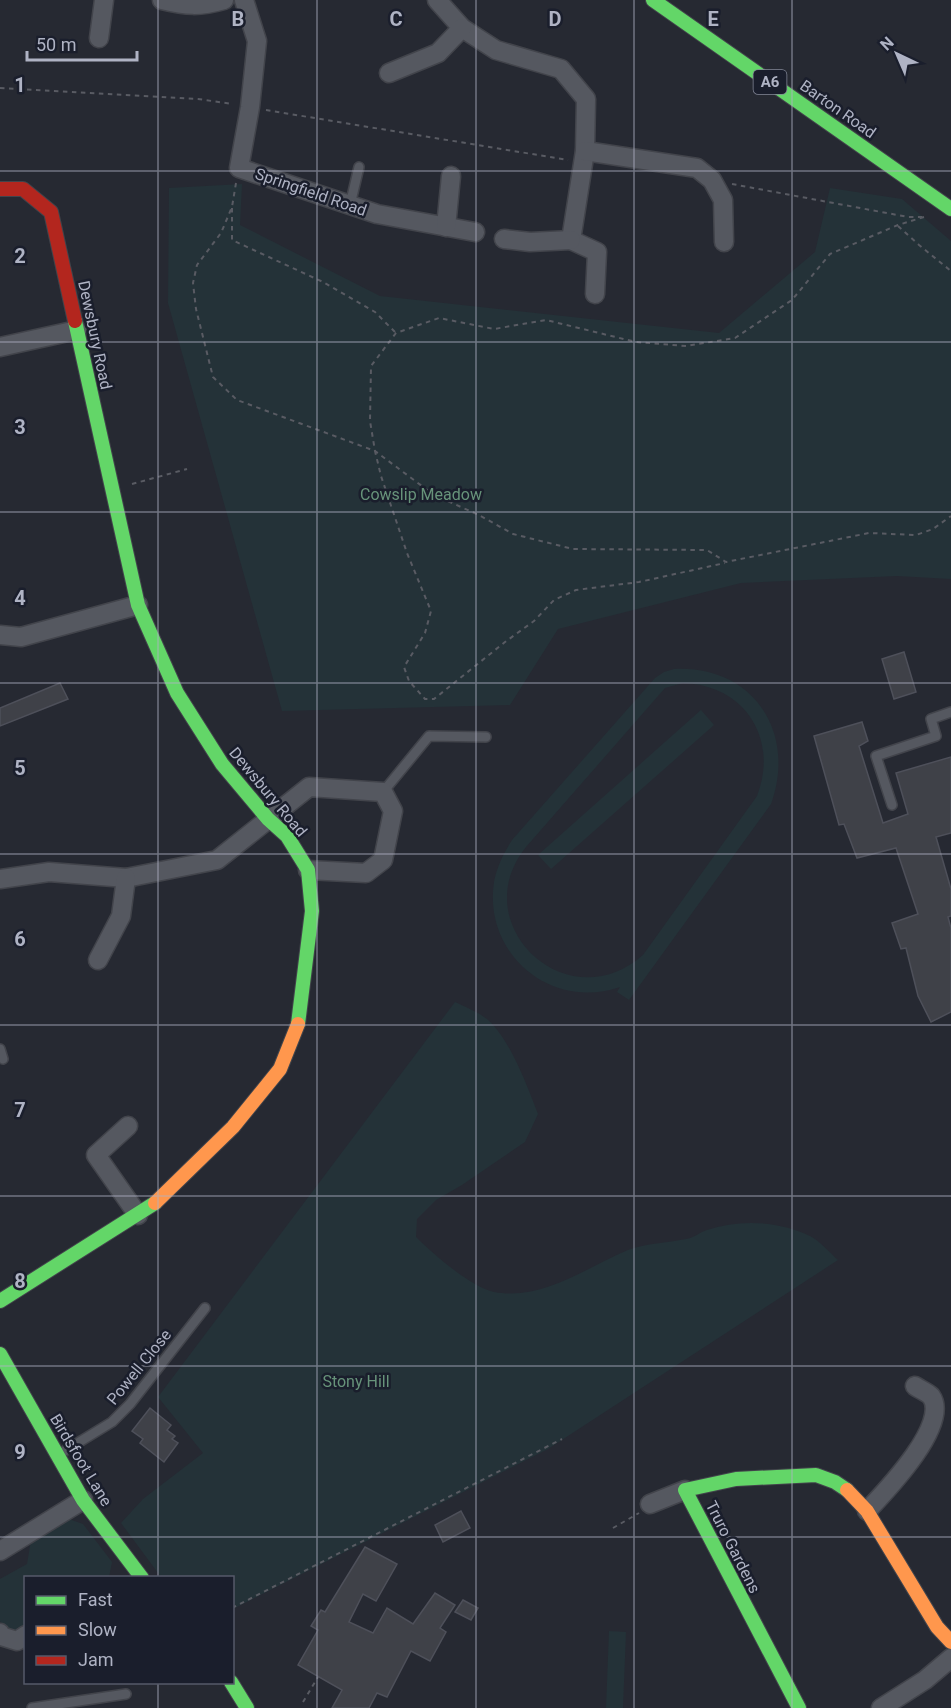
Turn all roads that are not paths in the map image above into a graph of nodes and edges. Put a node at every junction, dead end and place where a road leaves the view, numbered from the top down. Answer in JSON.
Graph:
{"nodes":[{"id":1,"x":104,"y":0,"type":"edge"},
{"id":2,"x":162,"y":0,"type":"edge"},
{"id":3,"x":224,"y":0,"type":"edge"},
{"id":4,"x":244,"y":0,"type":"edge"},
{"id":5,"x":436,"y":0,"type":"edge"},
{"id":6,"x":653,"y":0,"type":"edge"},
{"id":7,"x":462,"y":28,"type":"junction"},
{"id":8,"x":99,"y":38,"type":"dead end"},
{"id":9,"x":389,"y":73,"type":"dead end"},
{"id":10,"x":585,"y":151,"type":"junction"},
{"id":11,"x":359,"y":167,"type":"dead end"},
{"id":12,"x":451,"y":176,"type":"dead end"},
{"id":13,"x":0,"y":189,"type":"edge"},
{"id":14,"x":350,"y":205,"type":"junction"},
{"id":15,"x":951,"y":209,"type":"edge"},
{"id":16,"x":446,"y":227,"type":"junction"},
{"id":17,"x":475,"y":232,"type":"dead end"},
{"id":18,"x":504,"y":239,"type":"dead end"},
{"id":19,"x":571,"y":240,"type":"junction"},
{"id":20,"x":724,"y":242,"type":"dead end"},
{"id":21,"x":595,"y":294,"type":"dead end"},
{"id":22,"x":77,"y":330,"type":"junction"},
{"id":23,"x":0,"y":347,"type":"edge"},
{"id":24,"x":138,"y":605,"type":"junction"},
{"id":25,"x":0,"y":635,"type":"edge"},
{"id":26,"x":951,"y":712,"type":"edge"},
{"id":27,"x":486,"y":737,"type":"dead end"},
{"id":28,"x":383,"y":792,"type":"junction"},
{"id":29,"x":892,"y":805,"type":"dead end"},
{"id":30,"x":268,"y":819,"type":"junction"},
{"id":31,"x":308,"y":870,"type":"junction"},
{"id":32,"x":126,"y":878,"type":"junction"},
{"id":33,"x":0,"y":879,"type":"edge"},
{"id":34,"x":98,"y":960,"type":"dead end"},
{"id":35,"x":0,"y":1049,"type":"edge"},
{"id":36,"x":3,"y":1059,"type":"dead end"},
{"id":37,"x":128,"y":1126,"type":"dead end"},
{"id":38,"x":138,"y":1215,"type":"junction"},
{"id":39,"x":0,"y":1301,"type":"edge"},
{"id":40,"x":205,"y":1308,"type":"dead end"},
{"id":41,"x":0,"y":1354,"type":"edge"},
{"id":42,"x":915,"y":1386,"type":"dead end"},
{"id":43,"x":58,"y":1455,"type":"junction"},
{"id":44,"x":685,"y":1490,"type":"junction"},
{"id":45,"x":84,"y":1500,"type":"junction"},
{"id":46,"x":650,"y":1504,"type":"road end"},
{"id":47,"x":867,"y":1511,"type":"junction"},
{"id":48,"x":0,"y":1551,"type":"edge"},
{"id":49,"x":133,"y":1575,"type":"edge"},
{"id":50,"x":0,"y":1634,"type":"edge"},
{"id":51,"x":24,"y":1636,"type":"edge"},
{"id":52,"x":951,"y":1642,"type":"edge"},
{"id":53,"x":951,"y":1658,"type":"edge"},
{"id":54,"x":232,"y":1684,"type":"edge"},
{"id":55,"x":126,"y":1694,"type":"dead end"},
{"id":56,"x":32,"y":1708,"type":"edge"},
{"id":57,"x":247,"y":1708,"type":"edge"},
{"id":58,"x":799,"y":1708,"type":"edge"},
{"id":59,"x":880,"y":1708,"type":"edge"}],
"edges":[{"from":1,"to":8,"type":"street"},
{"from":2,"to":3,"type":"street"},
{"from":4,"to":14,"type":"street","name":"Springfield Road"},
{"from":5,"to":7,"type":"street"},
{"from":6,"to":15,"type":"main road","name":"Barton Road","number":"A6"},
{"from":7,"to":9,"type":"street"},
{"from":7,"to":10,"type":"street"},
{"from":10,"to":19,"type":"street"},
{"from":10,"to":20,"type":"street"},
{"from":11,"to":14,"type":"lane"},
{"from":12,"to":16,"type":"street"},
{"from":13,"to":22,"type":"main road","name":"Dewsbury Road"},
{"from":14,"to":16,"type":"street","name":"Springfield Road"},
{"from":16,"to":17,"type":"street","name":"Springfield Road"},
{"from":18,"to":19,"type":"street"},
{"from":19,"to":21,"type":"street"},
{"from":22,"to":23,"type":"street"},
{"from":22,"to":24,"type":"main road","name":"Dewsbury Road"},
{"from":24,"to":25,"type":"street"},
{"from":24,"to":30,"type":"main road","name":"Dewsbury Road"},
{"from":26,"to":29,"type":"lane"},
{"from":27,"to":28,"type":"lane"},
{"from":28,"to":30,"type":"street"},
{"from":28,"to":31,"type":"street"},
{"from":30,"to":31,"type":"main road","name":"Dewsbury Road"},
{"from":30,"to":32,"type":"street"},
{"from":31,"to":38,"type":"main road","name":"Dewsbury Road"},
{"from":32,"to":33,"type":"street"},
{"from":32,"to":34,"type":"street"},
{"from":35,"to":36,"type":"lane"},
{"from":37,"to":38,"type":"street"},
{"from":38,"to":39,"type":"main road","name":"Dewsbury Road"},
{"from":40,"to":43,"type":"lane","name":"Powell Close"},
{"from":41,"to":43,"type":"main road","name":"Birdsfoot Lane"},
{"from":42,"to":47,"type":"street"},
{"from":43,"to":45,"type":"main road","name":"Birdsfoot Lane"},
{"from":44,"to":46,"type":"street"},
{"from":44,"to":47,"type":"main road","name":"Truro Gardens"},
{"from":44,"to":58,"type":"main road","name":"Truro Gardens"},
{"from":45,"to":48,"type":"street"},
{"from":45,"to":49,"type":"main road","name":"Birdsfoot Lane"},
{"from":47,"to":52,"type":"main road","name":"Truro Gardens"},
{"from":50,"to":51,"type":"street"},
{"from":53,"to":59,"type":"street"},
{"from":54,"to":57,"type":"main road"},
{"from":55,"to":56,"type":"lane"}]}
